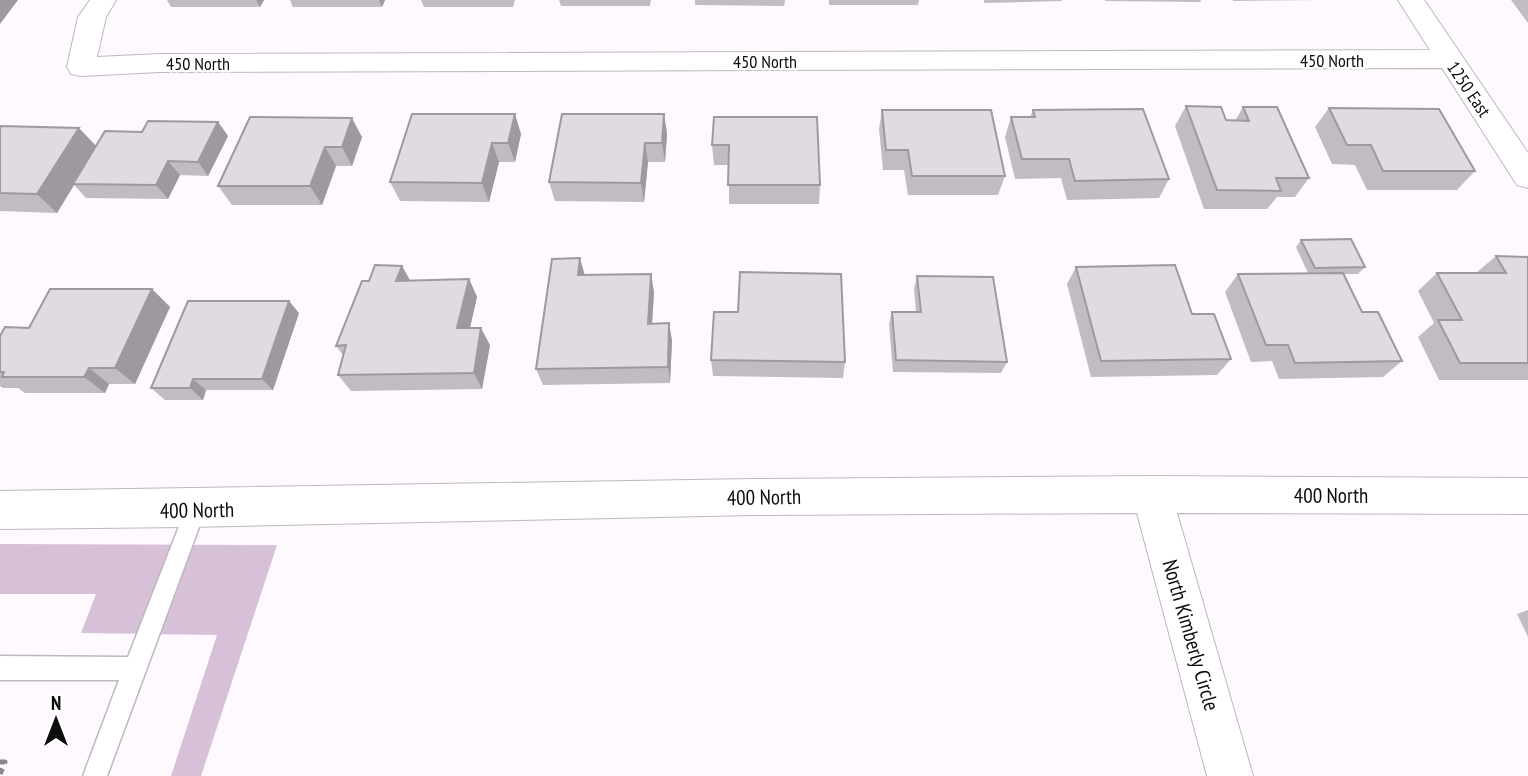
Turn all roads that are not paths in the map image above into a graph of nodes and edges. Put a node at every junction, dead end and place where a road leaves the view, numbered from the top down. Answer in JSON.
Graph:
{"nodes":[{"id":1,"x":103,"y":0,"type":"edge"},
{"id":2,"x":1411,"y":0,"type":"edge"},
{"id":3,"x":1449,"y":59,"type":"junction"},
{"id":4,"x":1528,"y":177,"type":"edge"},
{"id":5,"x":1152,"y":494,"type":"junction"},
{"id":6,"x":1528,"y":496,"type":"edge"},
{"id":7,"x":0,"y":510,"type":"edge"},
{"id":8,"x":195,"y":510,"type":"junction"},
{"id":9,"x":0,"y":668,"type":"edge"},
{"id":10,"x":136,"y":669,"type":"junction"},
{"id":11,"x":95,"y":776,"type":"edge"},
{"id":12,"x":1230,"y":776,"type":"edge"}],
"edges":[{"from":1,"to":3,"type":"street","name":"450 North"},
{"from":2,"to":3,"type":"street","name":"1250 East"},
{"from":3,"to":4,"type":"street","name":"1250 East"},
{"from":5,"to":6,"type":"street","name":"400 North"},
{"from":5,"to":8,"type":"street","name":"400 North"},
{"from":5,"to":12,"type":"street","name":"North Kimberly Circle"},
{"from":7,"to":8,"type":"street","name":"400 North"},
{"from":8,"to":10,"type":"lane"},
{"from":9,"to":10,"type":"lane"},
{"from":10,"to":11,"type":"lane"}]}
